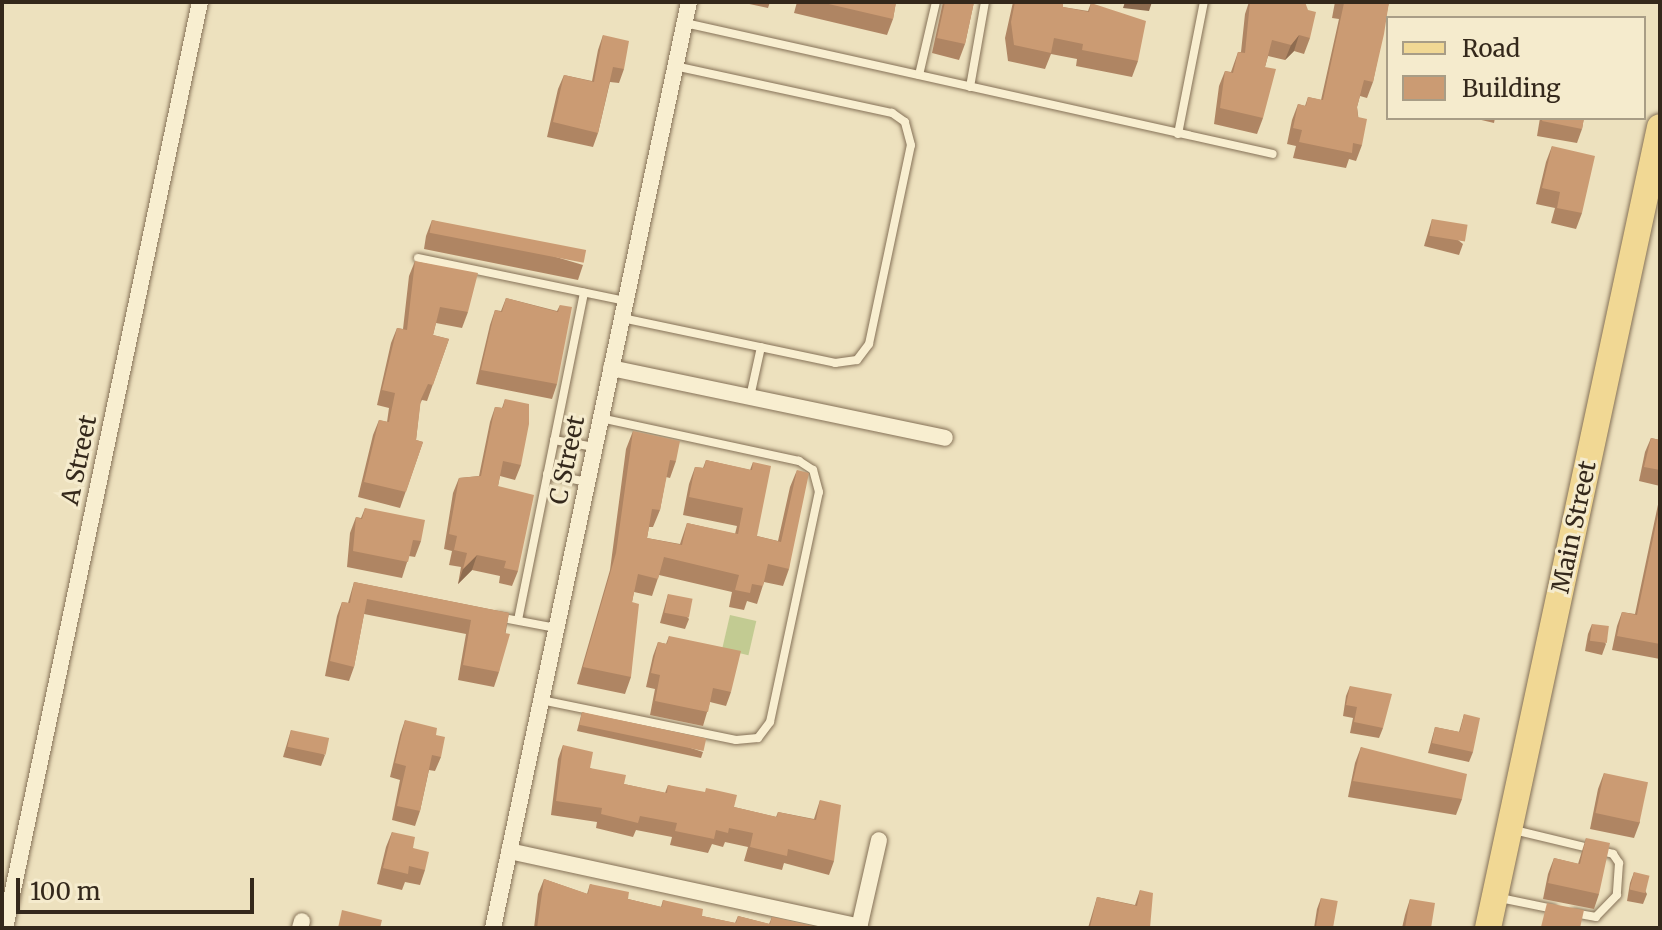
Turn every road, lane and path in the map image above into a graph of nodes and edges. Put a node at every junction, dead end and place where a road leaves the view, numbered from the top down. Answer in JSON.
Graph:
{"nodes":[{"id":1,"x":200,"y":2,"type":"edge"},
{"id":2,"x":689,"y":2,"type":"edge"},
{"id":3,"x":936,"y":2,"type":"edge"},
{"id":4,"x":985,"y":2,"type":"edge"},
{"id":5,"x":1204,"y":2,"type":"edge"},
{"id":6,"x":685,"y":23,"type":"junction"},
{"id":7,"x":675,"y":66,"type":"junction"},
{"id":8,"x":919,"y":75,"type":"junction"},
{"id":9,"x":970,"y":87,"type":"junction"},
{"id":10,"x":1660,"y":127,"type":"edge"},
{"id":11,"x":1178,"y":134,"type":"junction"},
{"id":12,"x":1273,"y":154,"type":"dead end"},
{"id":13,"x":418,"y":258,"type":"edge"},
{"id":14,"x":584,"y":293,"type":"junction"},
{"id":15,"x":625,"y":301,"type":"junction"},
{"id":16,"x":621,"y":318,"type":"junction"},
{"id":17,"x":761,"y":347,"type":"junction"},
{"id":18,"x":611,"y":368,"type":"junction"},
{"id":19,"x":750,"y":397,"type":"junction"},
{"id":20,"x":600,"y":418,"type":"junction"},
{"id":21,"x":945,"y":438,"type":"dead end"},
{"id":22,"x":554,"y":440,"type":"junction"},
{"id":23,"x":594,"y":447,"type":"junction"},
{"id":24,"x":547,"y":474,"type":"junction"},
{"id":25,"x":587,"y":482,"type":"junction"},
{"id":26,"x":482,"y":613,"type":"edge"},
{"id":27,"x":518,"y":620,"type":"junction"},
{"id":28,"x":556,"y":628,"type":"junction"},
{"id":29,"x":541,"y":700,"type":"junction"},
{"id":30,"x":1510,"y":829,"type":"junction"},
{"id":31,"x":879,"y":840,"type":"dead end"},
{"id":32,"x":509,"y":851,"type":"junction"},
{"id":33,"x":1495,"y":897,"type":"junction"},
{"id":34,"x":5,"y":928,"type":"edge"},
{"id":35,"x":493,"y":928,"type":"edge"},
{"id":36,"x":860,"y":928,"type":"edge"},
{"id":37,"x":1488,"y":928,"type":"edge"}],
"edges":[{"from":1,"to":34,"type":"street","name":"A Street"},
{"from":2,"to":6,"type":"street","name":"C Street"},
{"from":3,"to":8,"type":"lane"},
{"from":4,"to":9,"type":"lane"},
{"from":5,"to":11,"type":"lane"},
{"from":6,"to":7,"type":"street","name":"C Street"},
{"from":6,"to":8,"type":"lane"},
{"from":7,"to":15,"type":"street","name":"C Street"},
{"from":7,"to":17,"type":"lane"},
{"from":8,"to":9,"type":"lane"},
{"from":9,"to":11,"type":"lane"},
{"from":10,"to":30,"type":"main road","name":"Main Street"},
{"from":11,"to":12,"type":"lane"},
{"from":13,"to":14,"type":"lane"},
{"from":14,"to":15,"type":"lane"},
{"from":14,"to":22,"type":"lane"},
{"from":15,"to":16,"type":"street","name":"C Street"},
{"from":16,"to":17,"type":"lane"},
{"from":16,"to":18,"type":"street","name":"C Street"},
{"from":17,"to":19,"type":"lane"},
{"from":18,"to":19,"type":"street"},
{"from":18,"to":20,"type":"street","name":"C Street"},
{"from":19,"to":21,"type":"street"},
{"from":20,"to":23,"type":"street","name":"C Street"},
{"from":20,"to":29,"type":"lane"},
{"from":22,"to":23,"type":"lane"},
{"from":22,"to":24,"type":"lane"},
{"from":23,"to":25,"type":"street","name":"C Street"},
{"from":24,"to":25,"type":"lane"},
{"from":24,"to":27,"type":"lane"},
{"from":25,"to":28,"type":"street","name":"C Street"},
{"from":26,"to":27,"type":"lane"},
{"from":27,"to":28,"type":"lane"},
{"from":28,"to":29,"type":"street","name":"C Street"},
{"from":29,"to":32,"type":"street","name":"C Street"},
{"from":30,"to":33,"type":"main road","name":"Main Street"},
{"from":30,"to":33,"type":"lane"},
{"from":31,"to":36,"type":"street"},
{"from":32,"to":35,"type":"street","name":"C Street"},
{"from":32,"to":36,"type":"street"},
{"from":33,"to":37,"type":"main road","name":"Main Street"}]}
